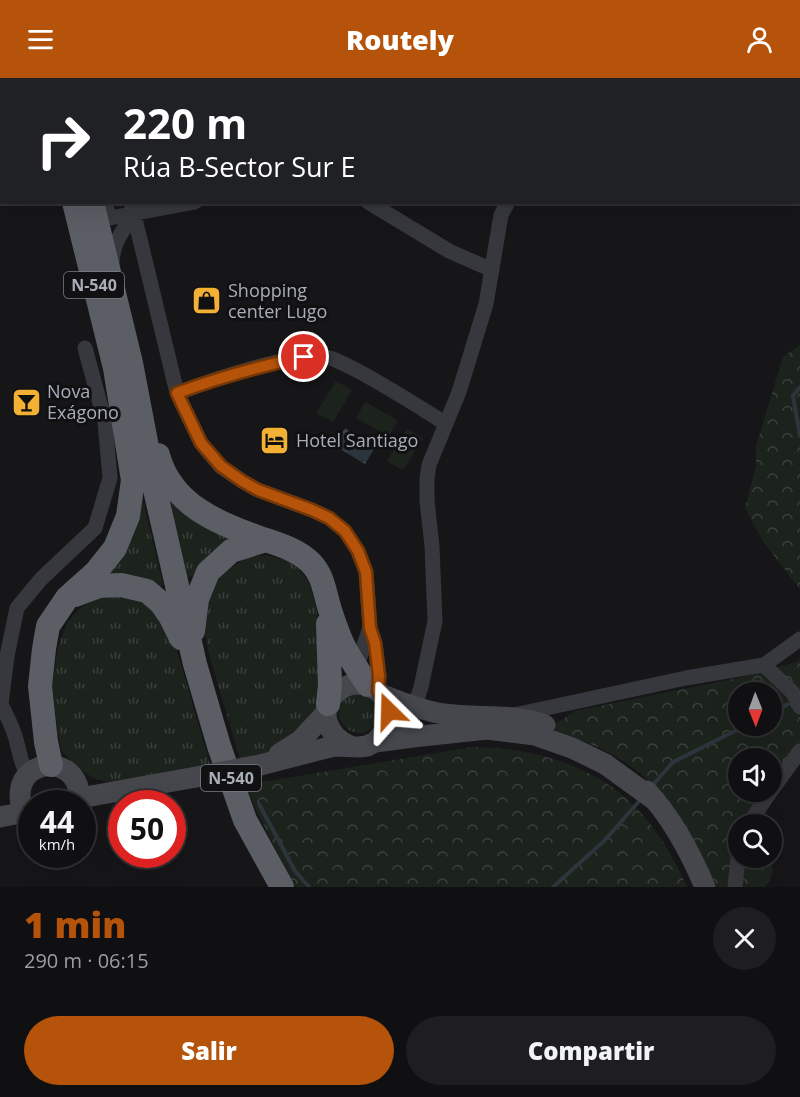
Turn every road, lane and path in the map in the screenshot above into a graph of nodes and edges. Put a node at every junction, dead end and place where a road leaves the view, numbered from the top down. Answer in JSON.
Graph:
{"nodes":[{"id":1,"x":75,"y":204,"type":"edge"},
{"id":2,"x":92,"y":204,"type":"edge"},
{"id":3,"x":105,"y":204,"type":"edge"},
{"id":4,"x":177,"y":204,"type":"edge"},
{"id":5,"x":371,"y":204,"type":"edge"},
{"id":6,"x":507,"y":204,"type":"edge"},
{"id":7,"x":132,"y":209,"type":"edge"},
{"id":8,"x":492,"y":270,"type":"junction"},
{"id":9,"x":111,"y":278,"type":"junction"},
{"id":10,"x":85,"y":348,"type":"dead end"},
{"id":11,"x":123,"y":365,"type":"junction"},
{"id":12,"x":177,"y":393,"type":"junction"},
{"id":13,"x":445,"y":423,"type":"junction"},
{"id":14,"x":266,"y":540,"type":"junction"},
{"id":15,"x":67,"y":598,"type":"junction"},
{"id":16,"x":327,"y":600,"type":"junction"},
{"id":17,"x":370,"y":628,"type":"junction"},
{"id":18,"x":800,"y":639,"type":"edge"},
{"id":19,"x":193,"y":653,"type":"junction"},
{"id":20,"x":764,"y":665,"type":"junction"},
{"id":21,"x":378,"y":691,"type":"junction"},
{"id":22,"x":1,"y":703,"type":"edge"},
{"id":23,"x":800,"y":707,"type":"edge"},
{"id":24,"x":327,"y":709,"type":"junction"},
{"id":25,"x":508,"y":717,"type":"junction"},
{"id":26,"x":413,"y":737,"type":"junction"},
{"id":27,"x":379,"y":739,"type":"junction"},
{"id":28,"x":350,"y":746,"type":"junction"},
{"id":29,"x":800,"y":751,"type":"edge"},
{"id":30,"x":51,"y":765,"type":"junction"},
{"id":31,"x":261,"y":765,"type":"junction"},
{"id":32,"x":28,"y":775,"type":"junction"},
{"id":33,"x":782,"y":776,"type":"edge"},
{"id":34,"x":21,"y":790,"type":"edge"},
{"id":35,"x":79,"y":790,"type":"edge"},
{"id":36,"x":96,"y":798,"type":"edge"},
{"id":37,"x":656,"y":801,"type":"junction"},
{"id":38,"x":18,"y":816,"type":"edge"},
{"id":39,"x":0,"y":817,"type":"edge"},
{"id":40,"x":737,"y":868,"type":"edge"},
{"id":41,"x":282,"y":887,"type":"edge"},
{"id":42,"x":705,"y":887,"type":"edge"},
{"id":43,"x":735,"y":887,"type":"edge"}],
"edges":[{"from":1,"to":11,"type":"highway","number":"N-540"},
{"from":2,"to":9,"type":"highway","number":"N-540"},
{"from":3,"to":7,"type":"street"},
{"from":4,"to":7,"type":"street"},
{"from":5,"to":8,"type":"street"},
{"from":6,"to":8,"type":"street"},
{"from":7,"to":9,"type":"street"},
{"from":7,"to":12,"type":"street"},
{"from":8,"to":13,"type":"street"},
{"from":9,"to":11,"type":"highway","number":"N-540"},
{"from":10,"to":22,"type":"street"},
{"from":11,"to":14,"type":"highway"},
{"from":11,"to":15,"type":"highway"},
{"from":11,"to":19,"type":"highway","number":"N-540"},
{"from":12,"to":13,"type":"street"},
{"from":12,"to":17,"type":"street"},
{"from":13,"to":21,"type":"street"},
{"from":14,"to":16,"type":"highway"},
{"from":14,"to":19,"type":"highway"},
{"from":15,"to":19,"type":"highway"},
{"from":15,"to":30,"type":"highway"},
{"from":16,"to":21,"type":"highway"},
{"from":16,"to":24,"type":"highway"},
{"from":17,"to":21,"type":"street"},
{"from":17,"to":21,"type":"street"},
{"from":18,"to":20,"type":"street"},
{"from":19,"to":41,"type":"highway","number":"N-540"},
{"from":20,"to":23,"type":"street"},
{"from":20,"to":25,"type":"street"},
{"from":21,"to":24,"type":"main road"},
{"from":21,"to":25,"type":"main road"},
{"from":21,"to":27,"type":"main road"},
{"from":21,"to":27,"type":"street"},
{"from":22,"to":32,"type":"street"},
{"from":24,"to":28,"type":"main road"},
{"from":24,"to":31,"type":"main road"},
{"from":25,"to":26,"type":"street"},
{"from":25,"to":37,"type":"main road"},
{"from":26,"to":27,"type":"main road"},
{"from":26,"to":37,"type":"main road"},
{"from":27,"to":28,"type":"main road"},
{"from":28,"to":31,"type":"main road"},
{"from":29,"to":33,"type":"street"},
{"from":30,"to":32,"type":"main road"},
{"from":30,"to":35,"type":"main road"},
{"from":31,"to":36,"type":"main road","bridge":true},
{"from":32,"to":34,"type":"main road"},
{"from":37,"to":42,"type":"main road"},
{"from":38,"to":39,"type":"main road"},
{"from":40,"to":43,"type":"street"}]}
